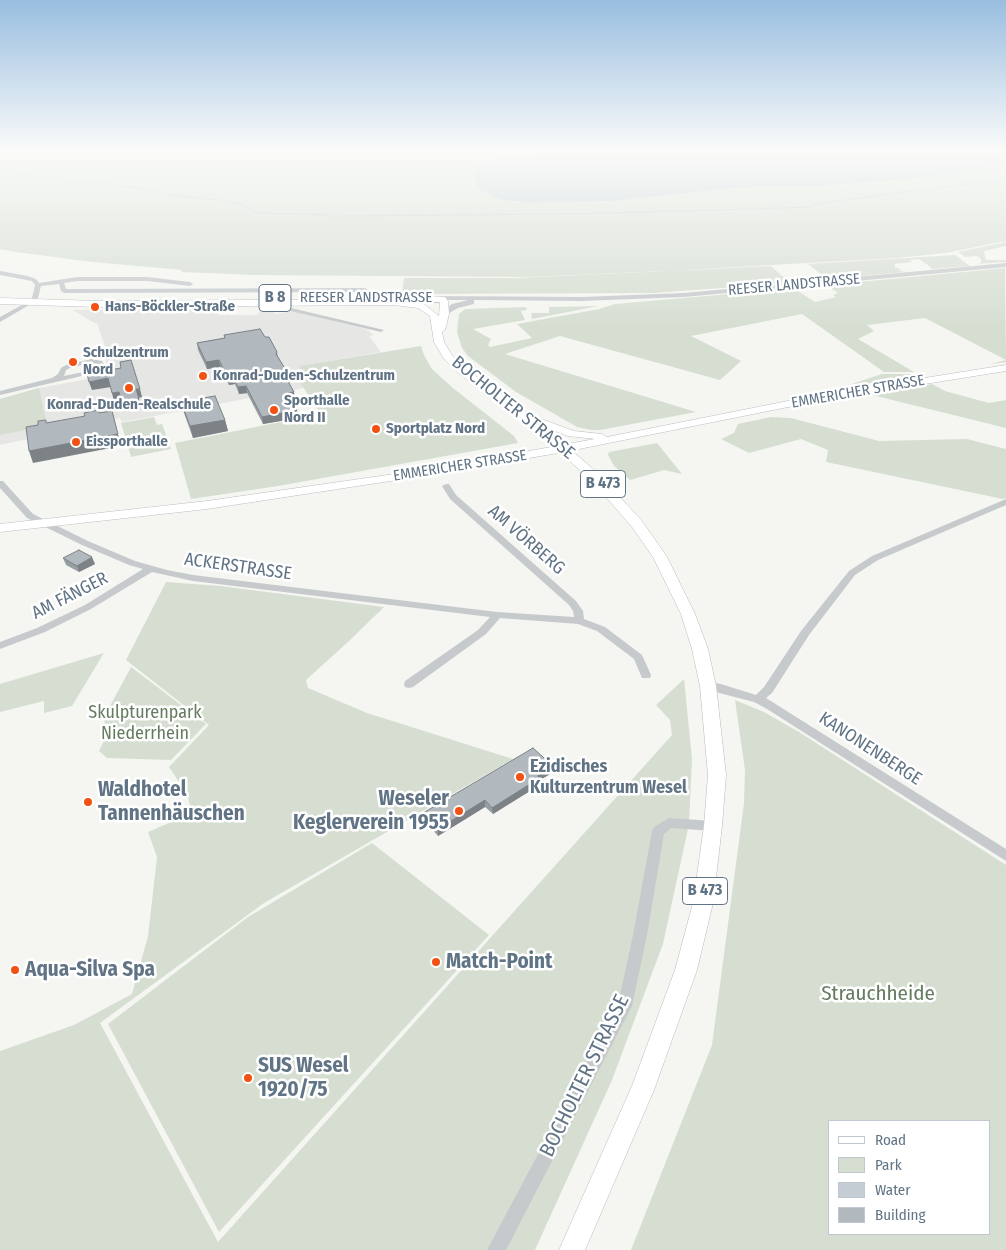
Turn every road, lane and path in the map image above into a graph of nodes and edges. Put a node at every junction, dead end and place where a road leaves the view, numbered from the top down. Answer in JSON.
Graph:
{"nodes":[{"id":1,"x":1006,"y":265,"type":"edge"},
{"id":2,"x":0,"y":273,"type":"edge"},
{"id":3,"x":61,"y":282,"type":"junction"},
{"id":4,"x":38,"y":285,"type":"junction"},
{"id":5,"x":365,"y":290,"type":"dead end"},
{"id":6,"x":182,"y":291,"type":"junction"},
{"id":7,"x":0,"y":297,"type":"edge"},
{"id":8,"x":441,"y":299,"type":"junction"},
{"id":9,"x":581,"y":299,"type":"junction"},
{"id":10,"x":0,"y":301,"type":"edge"},
{"id":11,"x":32,"y":301,"type":"junction"},
{"id":12,"x":480,"y":301,"type":"junction"},
{"id":13,"x":394,"y":302,"type":"junction"},
{"id":14,"x":285,"y":303,"type":"junction"},
{"id":15,"x":439,"y":314,"type":"junction"},
{"id":16,"x":0,"y":320,"type":"edge"},
{"id":17,"x":381,"y":330,"type":"dead end"},
{"id":18,"x":1006,"y":368,"type":"edge"},
{"id":19,"x":54,"y":380,"type":"junction"},
{"id":20,"x":0,"y":394,"type":"edge"},
{"id":21,"x":525,"y":416,"type":"junction"},
{"id":22,"x":616,"y":438,"type":"junction"},
{"id":23,"x":564,"y":448,"type":"junction"},
{"id":24,"x":0,"y":483,"type":"edge"},
{"id":25,"x":446,"y":486,"type":"dead end"},
{"id":26,"x":1006,"y":502,"type":"edge"},
{"id":27,"x":45,"y":523,"type":"junction"},
{"id":28,"x":0,"y":528,"type":"edge"},
{"id":29,"x":151,"y":568,"type":"junction"},
{"id":30,"x":497,"y":615,"type":"junction"},
{"id":31,"x":579,"y":621,"type":"junction"},
{"id":32,"x":0,"y":646,"type":"edge"},
{"id":33,"x":646,"y":675,"type":"dead end"},
{"id":34,"x":410,"y":684,"type":"dead end"},
{"id":35,"x":708,"y":686,"type":"junction"},
{"id":36,"x":758,"y":700,"type":"junction"},
{"id":37,"x":713,"y":826,"type":"junction"},
{"id":38,"x":1006,"y":856,"type":"edge"},
{"id":39,"x":496,"y":1250,"type":"edge"},
{"id":40,"x":572,"y":1250,"type":"edge"}],
"edges":[{"from":1,"to":9,"type":"street","name":"REESER LANDSTRASSE"},
{"from":2,"to":4,"type":"street"},
{"from":3,"to":4,"type":"street"},
{"from":3,"to":6,"type":"street"},
{"from":3,"to":6,"type":"street"},
{"from":4,"to":11,"type":"street"},
{"from":5,"to":6,"type":"street"},
{"from":7,"to":11,"type":"main road","name":"REESER LANDSTRASSE","number":"B 8"},
{"from":8,"to":9,"type":"street","name":"REESER LANDSTRASSE"},
{"from":8,"to":11,"type":"main road","name":"REESER LANDSTRASSE","number":"B 8"},
{"from":8,"to":12,"type":"street","name":"REESER LANDSTRASSE"},
{"from":8,"to":13,"type":"street","name":"REESER LANDSTRASSE","number":"B 8"},
{"from":8,"to":15,"type":"main road","name":"BOCHOLTER STRASSE"},
{"from":9,"to":12,"type":"street","name":"REESER LANDSTRASSE"},
{"from":10,"to":11,"type":"main road","name":"REESER LANDSTRASSE","number":"B 8"},
{"from":11,"to":14,"type":"main road","name":"REESER LANDSTRASSE","number":"B 8"},
{"from":11,"to":16,"type":"street"},
{"from":12,"to":15,"type":"street"},
{"from":13,"to":14,"type":"main road","name":"REESER LANDSTRASSE","number":"B 8"},
{"from":13,"to":15,"type":"main road","number":"B 8"},
{"from":14,"to":17,"type":"street","name":"REESER LANDSTRASSE"},
{"from":15,"to":21,"type":"main road","name":"BOCHOLTER STRASSE"},
{"from":18,"to":22,"type":"main road","name":"EMMERICHER STRASSE"},
{"from":19,"to":19,"type":"street"},
{"from":19,"to":20,"type":"street"},
{"from":21,"to":22,"type":"main road"},
{"from":21,"to":23,"type":"main road","name":"BOCHOLTER STRASSE"},
{"from":22,"to":23,"type":"main road","name":"EMMERICHER STRASSE"},
{"from":23,"to":27,"type":"main road","name":"EMMERICHER STRASSE"},
{"from":23,"to":35,"type":"main road","name":"BOCHOLTER STRASSE","number":"B 473"},
{"from":24,"to":27,"type":"street","name":"ACKERSTRASSE"},
{"from":25,"to":31,"type":"street","name":"AM VÖRBERG"},
{"from":26,"to":36,"type":"street"},
{"from":27,"to":28,"type":"main road","name":"EMMERICHER STRASSE"},
{"from":27,"to":29,"type":"street","name":"ACKERSTRASSE"},
{"from":29,"to":30,"type":"street","name":"ACKERSTRASSE"},
{"from":29,"to":32,"type":"street","name":"AM FÄNGER"},
{"from":30,"to":31,"type":"street","name":"ACKERSTRASSE"},
{"from":30,"to":34,"type":"street"},
{"from":31,"to":33,"type":"street","name":"ACKERSTRASSE"},
{"from":35,"to":36,"type":"street","name":"KANONENBERGE"},
{"from":35,"to":37,"type":"main road","name":"BOCHOLTER STRASSE","number":"B 473"},
{"from":36,"to":38,"type":"street","name":"KANONENBERGE"},
{"from":37,"to":39,"type":"street","name":"BOCHOLTER STRASSE"},
{"from":37,"to":40,"type":"main road","name":"BOCHOLTER STRASSE","number":"B 473"}]}
